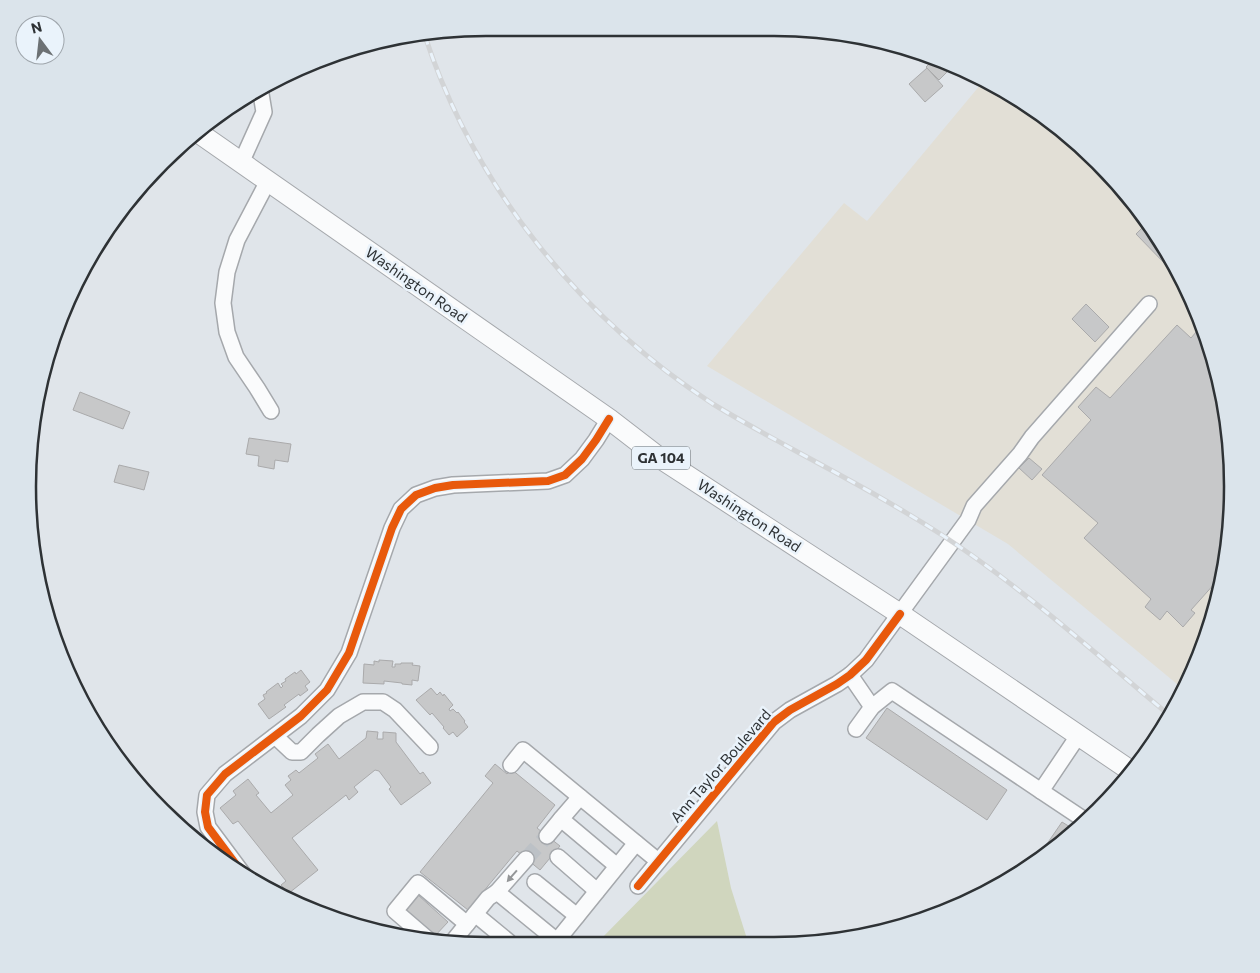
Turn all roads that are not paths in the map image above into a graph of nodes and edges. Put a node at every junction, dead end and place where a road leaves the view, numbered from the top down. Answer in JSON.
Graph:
{"nodes":[{"id":1,"x":261,"y":97,"type":"edge"},
{"id":2,"x":204,"y":136,"type":"edge"},
{"id":3,"x":241,"y":163,"type":"junction"},
{"id":4,"x":268,"y":181,"type":"junction"},
{"id":5,"x":1150,"y":304,"type":"dead end"},
{"id":6,"x":272,"y":411,"type":"dead end"},
{"id":7,"x":609,"y":419,"type":"junction"},
{"id":8,"x":900,"y":614,"type":"junction"},
{"id":9,"x":850,"y":675,"type":"junction"},
{"id":10,"x":872,"y":707,"type":"junction"},
{"id":11,"x":306,"y":711,"type":"junction"},
{"id":12,"x":856,"y":729,"type":"dead end"},
{"id":13,"x":318,"y":735,"type":"junction"},
{"id":14,"x":275,"y":736,"type":"junction"},
{"id":15,"x":1078,"y":736,"type":"junction"},
{"id":16,"x":430,"y":747,"type":"dead end"},
{"id":17,"x":511,"y":765,"type":"dead end"},
{"id":18,"x":1125,"y":768,"type":"edge"},
{"id":19,"x":1041,"y":791,"type":"junction"},
{"id":20,"x":580,"y":797,"type":"junction"},
{"id":21,"x":1079,"y":817,"type":"edge"},
{"id":22,"x":561,"y":819,"type":"junction"},
{"id":23,"x":547,"y":836,"type":"tunnel mouth"},
{"id":24,"x":636,"y":843,"type":"junction"},
{"id":25,"x":230,"y":857,"type":"edge"},
{"id":26,"x":558,"y":857,"type":"dead end"},
{"id":27,"x":526,"y":859,"type":"tunnel mouth"},
{"id":28,"x":658,"y":861,"type":"junction"},
{"id":29,"x":617,"y":866,"type":"junction"},
{"id":30,"x":535,"y":882,"type":"dead end"},
{"id":31,"x":638,"y":886,"type":"dead end"},
{"id":32,"x":597,"y":891,"type":"junction"},
{"id":33,"x":497,"y":892,"type":"junction"},
{"id":34,"x":577,"y":916,"type":"junction"},
{"id":35,"x":471,"y":919,"type":"junction"},
{"id":36,"x":419,"y":931,"type":"edge"},
{"id":37,"x":458,"y":936,"type":"edge"},
{"id":38,"x":501,"y":937,"type":"edge"},
{"id":39,"x":552,"y":937,"type":"edge"},
{"id":40,"x":560,"y":937,"type":"edge"}],
"edges":[{"from":1,"to":3,"type":"street"},
{"from":2,"to":3,"type":"main road","name":"Washington Road","number":"GA 104"},
{"from":3,"to":4,"type":"main road","name":"Washington Road","number":"GA 104"},
{"from":4,"to":6,"type":"street"},
{"from":4,"to":7,"type":"main road","name":"Washington Road","number":"GA 104"},
{"from":5,"to":8,"type":"street","name":"Ann Taylor Boulevard"},
{"from":7,"to":8,"type":"main road","name":"Washington Road","number":"GA 104"},
{"from":7,"to":11,"type":"street"},
{"from":8,"to":9,"type":"street","name":"Ann Taylor Boulevard"},
{"from":8,"to":15,"type":"main road","name":"Washington Road","number":"GA 104"},
{"from":9,"to":10,"type":"street"},
{"from":9,"to":28,"type":"street","name":"Ann Taylor Boulevard"},
{"from":10,"to":12,"type":"street"},
{"from":10,"to":19,"type":"street"},
{"from":11,"to":13,"type":"street"},
{"from":11,"to":14,"type":"street"},
{"from":13,"to":14,"type":"street"},
{"from":13,"to":16,"type":"street"},
{"from":14,"to":25,"type":"street"},
{"from":15,"to":18,"type":"main road","name":"Washington Road","number":"GA 104"},
{"from":15,"to":19,"type":"street"},
{"from":17,"to":20,"type":"street"},
{"from":19,"to":21,"type":"street"},
{"from":20,"to":22,"type":"street"},
{"from":20,"to":24,"type":"street"},
{"from":22,"to":23,"type":"street"},
{"from":22,"to":29,"type":"street"},
{"from":24,"to":28,"type":"street"},
{"from":24,"to":29,"type":"street"},
{"from":26,"to":32,"type":"street"},
{"from":27,"to":33,"type":"street","one_way":true},
{"from":28,"to":31,"type":"street","name":"Ann Taylor Boulevard"},
{"from":29,"to":32,"type":"street"},
{"from":30,"to":34,"type":"street"},
{"from":32,"to":34,"type":"street"},
{"from":33,"to":35,"type":"street"},
{"from":33,"to":39,"type":"street"},
{"from":34,"to":40,"type":"street"},
{"from":35,"to":36,"type":"street"},
{"from":35,"to":37,"type":"street"},
{"from":35,"to":38,"type":"street"}]}
